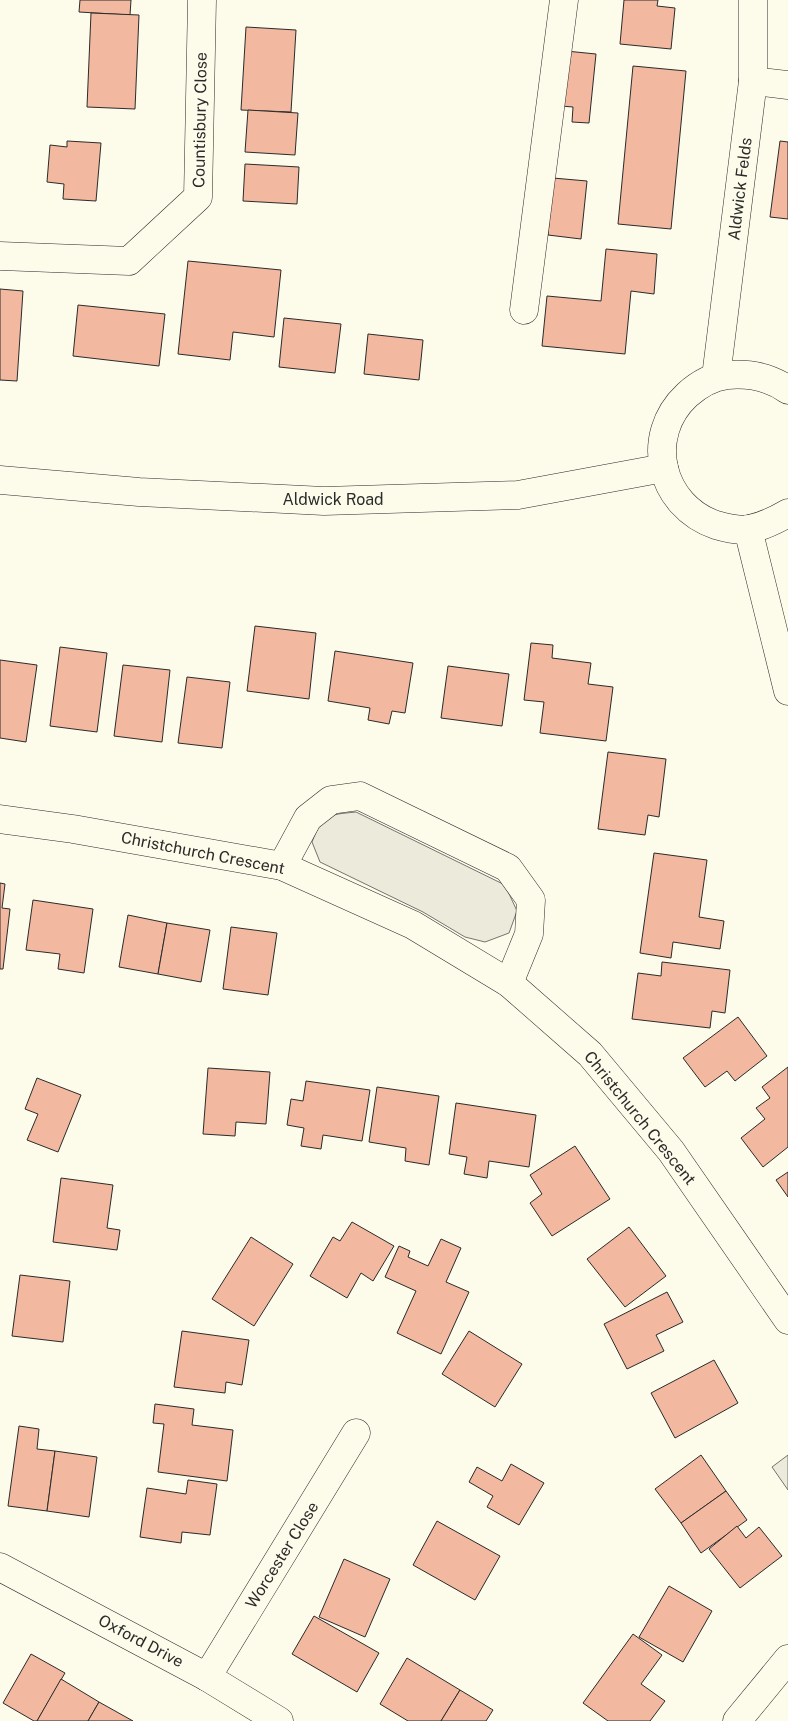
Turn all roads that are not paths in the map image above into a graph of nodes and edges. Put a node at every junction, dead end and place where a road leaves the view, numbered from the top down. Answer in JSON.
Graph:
{"nodes":[{"id":1,"x":202,"y":0,"type":"edge"},
{"id":2,"x":564,"y":0,"type":"edge"},
{"id":3,"x":754,"y":0,"type":"edge"},
{"id":4,"x":754,"y":81,"type":"junction"},
{"id":5,"x":788,"y":85,"type":"edge"},
{"id":6,"x":0,"y":256,"type":"edge"},
{"id":7,"x":524,"y":310,"type":"dead end"},
{"id":8,"x":716,"y":377,"type":"junction"},
{"id":9,"x":788,"y":390,"type":"edge"},
{"id":10,"x":664,"y":468,"type":"junction"},
{"id":11,"x":0,"y":480,"type":"edge"},
{"id":12,"x":788,"y":512,"type":"edge"},
{"id":13,"x":748,"y":529,"type":"junction"},
{"id":14,"x":788,"y":691,"type":"edge"},
{"id":15,"x":0,"y":819,"type":"edge"},
{"id":16,"x":282,"y":866,"type":"junction"},
{"id":17,"x":509,"y":983,"type":"junction"},
{"id":18,"x":788,"y":1320,"type":"edge"},
{"id":19,"x":356,"y":1433,"type":"dead end"},
{"id":20,"x":0,"y":1567,"type":"edge"},
{"id":21,"x":788,"y":1659,"type":"edge"},
{"id":22,"x":207,"y":1677,"type":"junction"},
{"id":23,"x":279,"y":1721,"type":"edge"},
{"id":24,"x":737,"y":1721,"type":"edge"}],
"edges":[{"from":1,"to":6,"type":"street","name":"Countisbury Close"},
{"from":2,"to":7,"type":"street"},
{"from":3,"to":4,"type":"street","name":"Aldwick Felds"},
{"from":4,"to":5,"type":"street"},
{"from":4,"to":8,"type":"street","name":"Aldwick Felds"},
{"from":8,"to":9,"type":"street"},
{"from":8,"to":10,"type":"street"},
{"from":10,"to":11,"type":"street","name":"Aldwick Road"},
{"from":10,"to":13,"type":"street"},
{"from":12,"to":13,"type":"street"},
{"from":13,"to":14,"type":"street"},
{"from":15,"to":16,"type":"street","name":"Christchurch Crescent"},
{"from":16,"to":17,"type":"street","name":"Christchurch Crescent"},
{"from":16,"to":17,"type":"street"},
{"from":17,"to":18,"type":"street","name":"Christchurch Crescent"},
{"from":19,"to":22,"type":"street","name":"Worcester Close"},
{"from":20,"to":22,"type":"street","name":"Oxford Drive"},
{"from":21,"to":24,"type":"street"},
{"from":22,"to":23,"type":"street","name":"Oxford Drive"}]}
